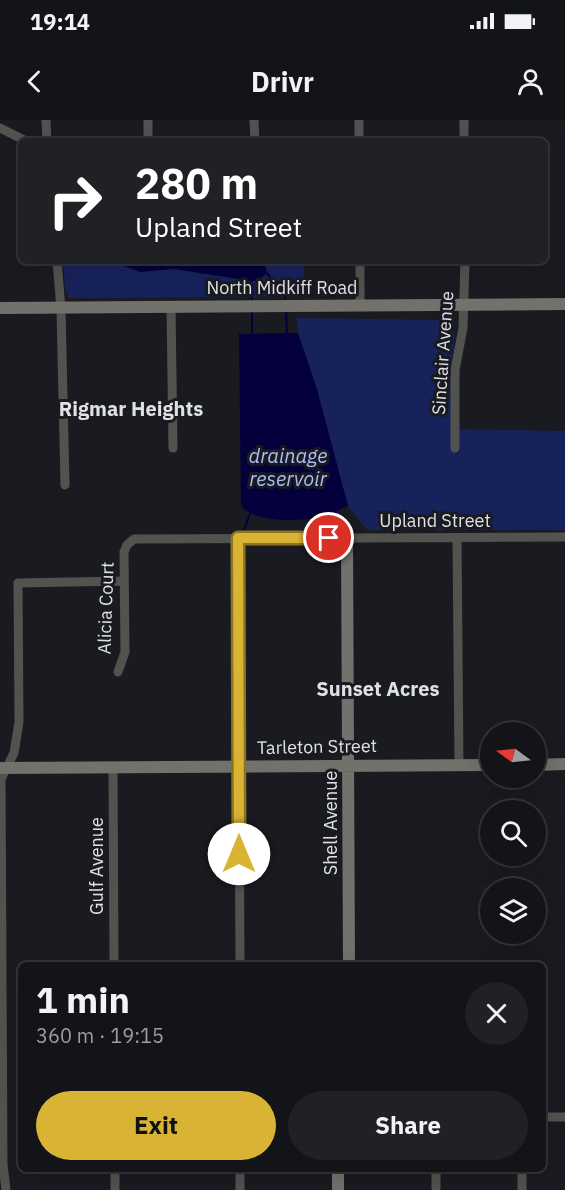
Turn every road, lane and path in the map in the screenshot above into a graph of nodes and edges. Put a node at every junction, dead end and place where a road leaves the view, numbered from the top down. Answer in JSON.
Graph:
{"nodes":[{"id":1,"x":46,"y":120,"type":"edge"},
{"id":2,"x":148,"y":120,"type":"edge"},
{"id":3,"x":254,"y":120,"type":"edge"},
{"id":4,"x":359,"y":120,"type":"edge"},
{"id":5,"x":464,"y":120,"type":"edge"},
{"id":6,"x":0,"y":128,"type":"edge"},
{"id":7,"x":20,"y":138,"type":"edge"},
{"id":8,"x":47,"y":138,"type":"edge"},
{"id":9,"x":148,"y":138,"type":"edge"},
{"id":10,"x":255,"y":138,"type":"edge"},
{"id":11,"x":359,"y":138,"type":"edge"},
{"id":12,"x":464,"y":138,"type":"edge"},
{"id":13,"x":57,"y":264,"type":"edge"},
{"id":14,"x":360,"y":264,"type":"edge"},
{"id":15,"x":465,"y":264,"type":"edge"},
{"id":16,"x":565,"y":304,"type":"edge"},
{"id":17,"x":360,"y":305,"type":"junction"},
{"id":18,"x":465,"y":305,"type":"junction"},
{"id":19,"x":171,"y":307,"type":"junction"},
{"id":20,"x":0,"y":308,"type":"edge"},
{"id":21,"x":61,"y":309,"type":"junction"},
{"id":22,"x":173,"y":448,"type":"dead end"},
{"id":23,"x":455,"y":448,"type":"dead end"},
{"id":24,"x":65,"y":485,"type":"dead end"},
{"id":25,"x":565,"y":537,"type":"edge"},
{"id":26,"x":238,"y":538,"type":"junction"},
{"id":27,"x":347,"y":538,"type":"junction"},
{"id":28,"x":457,"y":538,"type":"junction"},
{"id":29,"x":127,"y":545,"type":"joint"},
{"id":30,"x":124,"y":582,"type":"junction"},
{"id":31,"x":118,"y":672,"type":"dead end"},
{"id":32,"x":348,"y":765,"type":"junction"},
{"id":33,"x":459,"y":765,"type":"junction"},
{"id":34,"x":480,"y":765,"type":"edge"},
{"id":35,"x":546,"y":765,"type":"edge"},
{"id":36,"x":565,"y":765,"type":"edge"},
{"id":37,"x":239,"y":766,"type":"junction"},
{"id":38,"x":113,"y":767,"type":"junction"},
{"id":39,"x":3,"y":768,"type":"edge"},
{"id":40,"x":114,"y":962,"type":"edge"},
{"id":41,"x":240,"y":962,"type":"edge"},
{"id":42,"x":349,"y":962,"type":"edge"},
{"id":43,"x":546,"y":1117,"type":"edge"},
{"id":44,"x":565,"y":1117,"type":"edge"},
{"id":45,"x":115,"y":1172,"type":"edge"},
{"id":46,"x":240,"y":1172,"type":"edge"},
{"id":47,"x":338,"y":1172,"type":"edge"},
{"id":48,"x":436,"y":1172,"type":"edge"},
{"id":49,"x":522,"y":1172,"type":"edge"},
{"id":50,"x":6,"y":1190,"type":"edge"},
{"id":51,"x":115,"y":1190,"type":"edge"},
{"id":52,"x":240,"y":1190,"type":"edge"},
{"id":53,"x":338,"y":1190,"type":"edge"},
{"id":54,"x":436,"y":1190,"type":"edge"},
{"id":55,"x":522,"y":1190,"type":"edge"}],
"edges":[{"from":1,"to":8,"type":"street"},
{"from":2,"to":9,"type":"street"},
{"from":3,"to":10,"type":"street"},
{"from":4,"to":11,"type":"street"},
{"from":5,"to":12,"type":"street"},
{"from":6,"to":7,"type":"street"},
{"from":13,"to":21,"type":"street"},
{"from":14,"to":17,"type":"street"},
{"from":15,"to":18,"type":"street","name":"Sinclair Avenue"},
{"from":16,"to":18,"type":"street","name":"North Midkiff Road"},
{"from":17,"to":18,"type":"street","name":"North Midkiff Road"},
{"from":17,"to":19,"type":"street","name":"North Midkiff Road"},
{"from":18,"to":23,"type":"street","name":"Sinclair Avenue"},
{"from":19,"to":21,"type":"street","name":"North Midkiff Road"},
{"from":19,"to":22,"type":"street"},
{"from":20,"to":21,"type":"street","name":"North Midkiff Road"},
{"from":21,"to":24,"type":"street"},
{"from":25,"to":28,"type":"street","name":"Upland Street"},
{"from":26,"to":27,"type":"street","name":"Upland Street"},
{"from":26,"to":29,"type":"street","name":"Upland Street"},
{"from":26,"to":37,"type":"street"},
{"from":27,"to":28,"type":"street","name":"Upland Street"},
{"from":27,"to":32,"type":"street","name":"Shell Avenue"},
{"from":28,"to":33,"type":"street"},
{"from":29,"to":30,"type":"street","name":"Alicia Court"},
{"from":30,"to":31,"type":"street","name":"Alicia Court"},
{"from":30,"to":39,"type":"street"},
{"from":32,"to":33,"type":"street","name":"Tarleton Street"},
{"from":32,"to":37,"type":"street","name":"Tarleton Street"},
{"from":32,"to":42,"type":"street","name":"Shell Avenue"},
{"from":33,"to":34,"type":"street","name":"Tarleton Street"},
{"from":35,"to":36,"type":"street"},
{"from":37,"to":38,"type":"street","name":"Tarleton Street"},
{"from":37,"to":41,"type":"street"},
{"from":38,"to":39,"type":"street","name":"Tarleton Street"},
{"from":38,"to":40,"type":"street","name":"Gulf Avenue"},
{"from":39,"to":50,"type":"street"},
{"from":43,"to":44,"type":"street"},
{"from":45,"to":51,"type":"street"},
{"from":46,"to":52,"type":"street"},
{"from":47,"to":53,"type":"street"},
{"from":48,"to":54,"type":"street"},
{"from":49,"to":55,"type":"street"}]}
